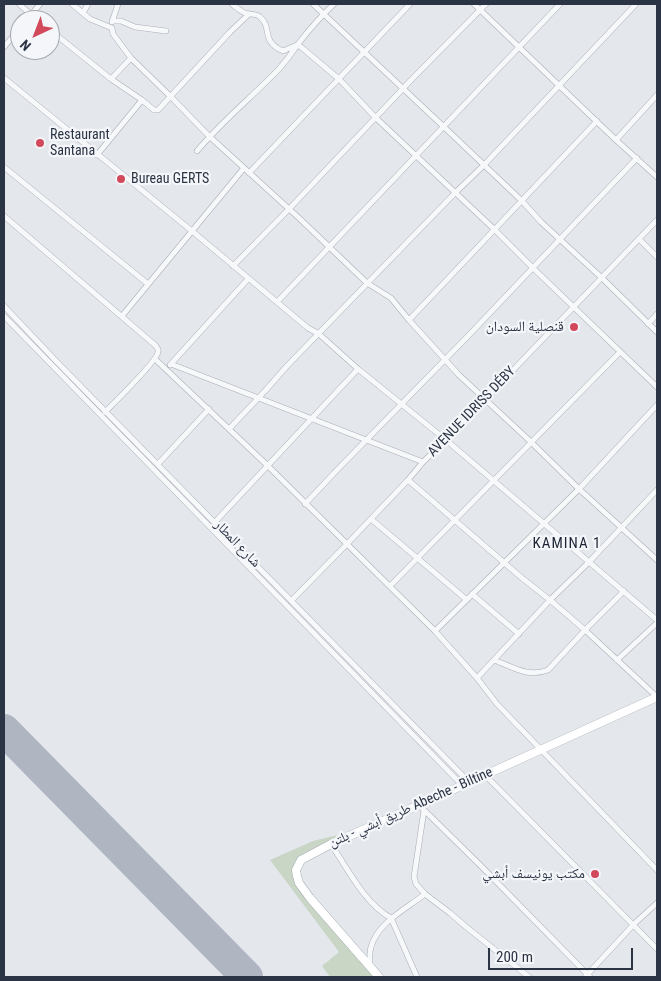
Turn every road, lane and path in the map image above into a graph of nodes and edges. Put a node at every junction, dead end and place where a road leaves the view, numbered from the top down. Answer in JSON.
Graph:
{"nodes":[{"id":1,"x":72,"y":4,"type":"edge"},
{"id":2,"x":88,"y":4,"type":"edge"},
{"id":3,"x":118,"y":4,"type":"edge"},
{"id":4,"x":232,"y":4,"type":"edge"},
{"id":5,"x":313,"y":4,"type":"edge"},
{"id":6,"x":334,"y":4,"type":"edge"},
{"id":7,"x":410,"y":4,"type":"edge"},
{"id":8,"x":474,"y":4,"type":"edge"},
{"id":9,"x":486,"y":4,"type":"edge"},
{"id":10,"x":560,"y":4,"type":"edge"},
{"id":11,"x":636,"y":4,"type":"edge"},
{"id":12,"x":480,"y":10,"type":"junction"},
{"id":13,"x":83,"y":14,"type":"junction"},
{"id":14,"x":249,"y":14,"type":"junction"},
{"id":15,"x":324,"y":14,"type":"junction"},
{"id":16,"x":112,"y":21,"type":"junction"},
{"id":17,"x":112,"y":28,"type":"junction"},
{"id":18,"x":166,"y":31,"type":"dead end"},
{"id":19,"x":60,"y":38,"type":"edge"},
{"id":20,"x":297,"y":46,"type":"junction"},
{"id":21,"x":519,"y":47,"type":"junction"},
{"id":22,"x":365,"y":52,"type":"junction"},
{"id":23,"x":131,"y":58,"type":"junction"},
{"id":24,"x":4,"y":78,"type":"edge"},
{"id":25,"x":339,"y":79,"type":"junction"},
{"id":26,"x":111,"y":80,"type":"junction"},
{"id":27,"x":559,"y":85,"type":"junction"},
{"id":28,"x":403,"y":89,"type":"junction"},
{"id":29,"x":657,"y":95,"type":"edge"},
{"id":30,"x":171,"y":97,"type":"junction"},
{"id":31,"x":142,"y":100,"type":"junction"},
{"id":32,"x":376,"y":118,"type":"junction"},
{"id":33,"x":597,"y":121,"type":"junction"},
{"id":34,"x":443,"y":126,"type":"junction"},
{"id":35,"x":209,"y":136,"type":"junction"},
{"id":36,"x":616,"y":140,"type":"junction"},
{"id":37,"x":197,"y":151,"type":"dead end"},
{"id":38,"x":97,"y":155,"type":"junction"},
{"id":39,"x":416,"y":156,"type":"junction"},
{"id":40,"x":637,"y":158,"type":"junction"},
{"id":41,"x":484,"y":165,"type":"junction"},
{"id":42,"x":4,"y":167,"type":"edge"},
{"id":43,"x":244,"y":168,"type":"junction"},
{"id":44,"x":250,"y":173,"type":"junction"},
{"id":45,"x":657,"y":177,"type":"edge"},
{"id":46,"x":455,"y":193,"type":"junction"},
{"id":47,"x":522,"y":201,"type":"junction"},
{"id":48,"x":289,"y":209,"type":"junction"},
{"id":49,"x":4,"y":216,"type":"edge"},
{"id":50,"x":657,"y":220,"type":"edge"},
{"id":51,"x":495,"y":230,"type":"junction"},
{"id":52,"x":192,"y":231,"type":"junction"},
{"id":53,"x":639,"y":239,"type":"junction"},
{"id":54,"x":560,"y":240,"type":"junction"},
{"id":55,"x":329,"y":247,"type":"junction"},
{"id":56,"x":657,"y":257,"type":"edge"},
{"id":57,"x":233,"y":266,"type":"junction"},
{"id":58,"x":533,"y":268,"type":"junction"},
{"id":59,"x":602,"y":278,"type":"junction"},
{"id":60,"x":248,"y":279,"type":"junction"},
{"id":61,"x":367,"y":283,"type":"junction"},
{"id":62,"x":148,"y":284,"type":"junction"},
{"id":63,"x":277,"y":302,"type":"junction"},
{"id":64,"x":4,"y":306,"type":"edge"},
{"id":65,"x":574,"y":307,"type":"junction"},
{"id":66,"x":657,"y":314,"type":"edge"},
{"id":67,"x":4,"y":316,"type":"edge"},
{"id":68,"x":122,"y":316,"type":"junction"},
{"id":69,"x":409,"y":320,"type":"junction"},
{"id":70,"x":648,"y":324,"type":"junction"},
{"id":71,"x":657,"y":332,"type":"edge"},
{"id":72,"x":319,"y":334,"type":"junction"},
{"id":73,"x":620,"y":352,"type":"junction"},
{"id":74,"x":155,"y":359,"type":"junction"},
{"id":75,"x":445,"y":360,"type":"junction"},
{"id":76,"x":171,"y":364,"type":"junction"},
{"id":77,"x":358,"y":369,"type":"junction"},
{"id":78,"x":166,"y":370,"type":"junction"},
{"id":79,"x":657,"y":387,"type":"edge"},
{"id":80,"x":259,"y":398,"type":"junction"},
{"id":81,"x":485,"y":399,"type":"junction"},
{"id":82,"x":402,"y":405,"type":"junction"},
{"id":83,"x":657,"y":405,"type":"edge"},
{"id":84,"x":209,"y":409,"type":"junction"},
{"id":85,"x":106,"y":411,"type":"junction"},
{"id":86,"x":101,"y":416,"type":"junction"},
{"id":87,"x":311,"y":419,"type":"junction"},
{"id":88,"x":229,"y":429,"type":"junction"},
{"id":89,"x":366,"y":440,"type":"junction"},
{"id":90,"x":446,"y":440,"type":"junction"},
{"id":91,"x":531,"y":442,"type":"junction"},
{"id":92,"x":424,"y":462,"type":"junction"},
{"id":93,"x":158,"y":464,"type":"junction"},
{"id":94,"x":268,"y":466,"type":"junction"},
{"id":95,"x":408,"y":480,"type":"junction"},
{"id":96,"x":493,"y":481,"type":"junction"},
{"id":97,"x":579,"y":489,"type":"junction"},
{"id":98,"x":657,"y":490,"type":"edge"},
{"id":99,"x":305,"y":504,"type":"junction"},
{"id":100,"x":371,"y":519,"type":"junction"},
{"id":101,"x":455,"y":520,"type":"junction"},
{"id":102,"x":215,"y":522,"type":"junction"},
{"id":103,"x":542,"y":524,"type":"junction"},
{"id":104,"x":621,"y":528,"type":"junction"},
{"id":105,"x":347,"y":544,"type":"junction"},
{"id":106,"x":657,"y":558,"type":"edge"},
{"id":107,"x":418,"y":559,"type":"junction"},
{"id":108,"x":504,"y":562,"type":"junction"},
{"id":109,"x":589,"y":562,"type":"junction"},
{"id":110,"x":390,"y":586,"type":"junction"},
{"id":111,"x":624,"y":591,"type":"junction"},
{"id":112,"x":472,"y":594,"type":"junction"},
{"id":113,"x":292,"y":600,"type":"junction"},
{"id":114,"x":467,"y":600,"type":"junction"},
{"id":115,"x":550,"y":600,"type":"junction"},
{"id":116,"x":286,"y":604,"type":"junction"},
{"id":117,"x":657,"y":622,"type":"edge"},
{"id":118,"x":585,"y":630,"type":"junction"},
{"id":119,"x":435,"y":631,"type":"junction"},
{"id":120,"x":519,"y":634,"type":"junction"},
{"id":121,"x":327,"y":641,"type":"junction"},
{"id":122,"x":494,"y":660,"type":"junction"},
{"id":123,"x":617,"y":660,"type":"junction"},
{"id":124,"x":477,"y":678,"type":"junction"},
{"id":125,"x":657,"y":697,"type":"edge"},
{"id":126,"x":390,"y":700,"type":"junction"},
{"id":127,"x":385,"y":705,"type":"junction"},
{"id":128,"x":540,"y":750,"type":"junction"},
{"id":129,"x":485,"y":775,"type":"junction"},
{"id":130,"x":466,"y":783,"type":"junction"},
{"id":131,"x":422,"y":807,"type":"junction"},
{"id":132,"x":330,"y":844,"type":"junction"},
{"id":133,"x":657,"y":870,"type":"edge"},
{"id":134,"x":424,"y":894,"type":"junction"},
{"id":135,"x":657,"y":903,"type":"edge"},
{"id":136,"x":391,"y":918,"type":"junction"},
{"id":137,"x":634,"y":924,"type":"junction"},
{"id":138,"x":657,"y":949,"type":"edge"},
{"id":139,"x":370,"y":968,"type":"junction"},
{"id":140,"x":587,"y":976,"type":"edge"},
{"id":141,"x":379,"y":977,"type":"edge"},
{"id":142,"x":417,"y":977,"type":"edge"},
{"id":143,"x":529,"y":977,"type":"edge"}],
"edges":[{"from":1,"to":13,"type":"street"},
{"from":2,"to":13,"type":"street"},
{"from":3,"to":16,"type":"street"},
{"from":4,"to":14,"type":"street"},
{"from":5,"to":15,"type":"street"},
{"from":6,"to":15,"type":"street"},
{"from":7,"to":22,"type":"street"},
{"from":8,"to":12,"type":"street"},
{"from":9,"to":12,"type":"street"},
{"from":10,"to":21,"type":"street"},
{"from":11,"to":27,"type":"street"},
{"from":12,"to":21,"type":"street"},
{"from":12,"to":28,"type":"street"},
{"from":13,"to":17,"type":"street"},
{"from":14,"to":20,"type":"street"},
{"from":14,"to":30,"type":"street"},
{"from":15,"to":20,"type":"street"},
{"from":15,"to":22,"type":"street"},
{"from":16,"to":17,"type":"street"},
{"from":16,"to":18,"type":"street"},
{"from":17,"to":23,"type":"street"},
{"from":19,"to":26,"type":"street"},
{"from":20,"to":25,"type":"street"},
{"from":20,"to":35,"type":"street"},
{"from":21,"to":27,"type":"street"},
{"from":21,"to":34,"type":"street"},
{"from":22,"to":25,"type":"street"},
{"from":22,"to":28,"type":"street"},
{"from":23,"to":26,"type":"street"},
{"from":23,"to":30,"type":"street"},
{"from":24,"to":38,"type":"street"},
{"from":25,"to":32,"type":"street"},
{"from":25,"to":44,"type":"street"},
{"from":26,"to":31,"type":"street"},
{"from":27,"to":33,"type":"street"},
{"from":27,"to":41,"type":"street"},
{"from":28,"to":32,"type":"street"},
{"from":28,"to":34,"type":"street"},
{"from":29,"to":36,"type":"street"},
{"from":30,"to":31,"type":"street"},
{"from":30,"to":35,"type":"street"},
{"from":31,"to":38,"type":"street"},
{"from":32,"to":39,"type":"street"},
{"from":32,"to":48,"type":"street"},
{"from":33,"to":36,"type":"street"},
{"from":33,"to":47,"type":"street"},
{"from":34,"to":39,"type":"street"},
{"from":34,"to":41,"type":"street"},
{"from":35,"to":37,"type":"street"},
{"from":35,"to":43,"type":"street"},
{"from":36,"to":40,"type":"street"},
{"from":38,"to":52,"type":"street"},
{"from":39,"to":46,"type":"street"},
{"from":39,"to":55,"type":"street"},
{"from":40,"to":45,"type":"street"},
{"from":40,"to":54,"type":"street"},
{"from":41,"to":46,"type":"street"},
{"from":41,"to":47,"type":"street"},
{"from":42,"to":62,"type":"street"},
{"from":43,"to":44,"type":"street"},
{"from":43,"to":52,"type":"street"},
{"from":44,"to":48,"type":"street"},
{"from":46,"to":51,"type":"street"},
{"from":46,"to":61,"type":"street"},
{"from":47,"to":51,"type":"street"},
{"from":47,"to":54,"type":"street"},
{"from":48,"to":55,"type":"street"},
{"from":48,"to":57,"type":"street"},
{"from":49,"to":68,"type":"street"},
{"from":50,"to":53,"type":"street","name":"AVENUE IDRISS DÉBY"},
{"from":51,"to":58,"type":"street"},
{"from":51,"to":69,"type":"street"},
{"from":52,"to":57,"type":"street"},
{"from":52,"to":62,"type":"street"},
{"from":53,"to":56,"type":"street"},
{"from":53,"to":59,"type":"street","name":"AVENUE IDRISS DÉBY"},
{"from":54,"to":58,"type":"street"},
{"from":54,"to":59,"type":"street"},
{"from":55,"to":61,"type":"street"},
{"from":55,"to":63,"type":"street"},
{"from":57,"to":60,"type":"street"},
{"from":58,"to":65,"type":"street"},
{"from":58,"to":75,"type":"street"},
{"from":59,"to":65,"type":"street","name":"AVENUE IDRISS DÉBY"},
{"from":59,"to":70,"type":"street"},
{"from":60,"to":63,"type":"street"},
{"from":60,"to":76,"type":"street"},
{"from":61,"to":69,"type":"street"},
{"from":61,"to":72,"type":"street"},
{"from":62,"to":68,"type":"street"},
{"from":63,"to":72,"type":"street"},
{"from":64,"to":85,"type":"street","name":"شارع المطار"},
{"from":65,"to":73,"type":"street"},
{"from":65,"to":81,"type":"street","name":"AVENUE IDRISS DÉBY"},
{"from":66,"to":70,"type":"street"},
{"from":67,"to":86,"type":"street","name":"شارع المطار"},
{"from":68,"to":74,"type":"street"},
{"from":69,"to":75,"type":"street"},
{"from":70,"to":71,"type":"street"},
{"from":72,"to":77,"type":"street"},
{"from":72,"to":80,"type":"street"},
{"from":73,"to":79,"type":"street"},
{"from":73,"to":91,"type":"street"},
{"from":74,"to":78,"type":"street"},
{"from":74,"to":85,"type":"street"},
{"from":75,"to":81,"type":"street"},
{"from":75,"to":82,"type":"street"},
{"from":76,"to":78,"type":"street"},
{"from":76,"to":80,"type":"street"},
{"from":77,"to":82,"type":"street"},
{"from":77,"to":87,"type":"street"},
{"from":78,"to":84,"type":"street"},
{"from":80,"to":87,"type":"street"},
{"from":80,"to":88,"type":"street"},
{"from":81,"to":90,"type":"street","name":"AVENUE IDRISS DÉBY"},
{"from":81,"to":91,"type":"street"},
{"from":82,"to":89,"type":"street"},
{"from":82,"to":90,"type":"street"},
{"from":83,"to":97,"type":"street"},
{"from":84,"to":88,"type":"street"},
{"from":84,"to":93,"type":"street"},
{"from":85,"to":86,"type":"street"},
{"from":85,"to":93,"type":"street","name":"شارع المطار"},
{"from":86,"to":116,"type":"street","name":"شارع المطار"},
{"from":87,"to":89,"type":"street"},
{"from":87,"to":94,"type":"street"},
{"from":88,"to":94,"type":"street"},
{"from":89,"to":92,"type":"street"},
{"from":89,"to":99,"type":"street"},
{"from":90,"to":92,"type":"street","name":"AVENUE IDRISS DÉBY"},
{"from":90,"to":96,"type":"street"},
{"from":91,"to":96,"type":"street"},
{"from":91,"to":97,"type":"street"},
{"from":92,"to":95,"type":"street","name":"AVENUE IDRISS DÉBY"},
{"from":93,"to":102,"type":"street","name":"شارع المطار"},
{"from":94,"to":99,"type":"street"},
{"from":94,"to":102,"type":"street"},
{"from":95,"to":100,"type":"street","name":"AVENUE IDRISS DÉBY"},
{"from":95,"to":101,"type":"street"},
{"from":96,"to":101,"type":"street"},
{"from":96,"to":103,"type":"street"},
{"from":97,"to":103,"type":"street"},
{"from":97,"to":104,"type":"street"},
{"from":98,"to":104,"type":"street"},
{"from":99,"to":105,"type":"street"},
{"from":100,"to":105,"type":"street","name":"AVENUE IDRISS DÉBY"},
{"from":100,"to":107,"type":"street"},
{"from":101,"to":107,"type":"street"},
{"from":101,"to":108,"type":"street"},
{"from":102,"to":113,"type":"street","name":"شارع المطار"},
{"from":103,"to":108,"type":"street"},
{"from":103,"to":109,"type":"street"},
{"from":104,"to":106,"type":"street"},
{"from":104,"to":109,"type":"street"},
{"from":105,"to":110,"type":"street"},
{"from":105,"to":113,"type":"street","name":"AVENUE IDRISS DÉBY"},
{"from":107,"to":110,"type":"street"},
{"from":107,"to":114,"type":"street"},
{"from":108,"to":112,"type":"street"},
{"from":108,"to":115,"type":"street"},
{"from":109,"to":111,"type":"street"},
{"from":109,"to":115,"type":"street"},
{"from":110,"to":119,"type":"street"},
{"from":111,"to":117,"type":"street"},
{"from":111,"to":118,"type":"street"},
{"from":112,"to":114,"type":"street"},
{"from":112,"to":120,"type":"street"},
{"from":113,"to":116,"type":"street","name":"AVENUE IDRISS DÉBY"},
{"from":113,"to":121,"type":"street","name":"شارع المطار"},
{"from":114,"to":119,"type":"street"},
{"from":115,"to":118,"type":"street"},
{"from":115,"to":120,"type":"street"},
{"from":116,"to":121,"type":"street","name":"شارع المطار"},
{"from":117,"to":123,"type":"street"},
{"from":118,"to":122,"type":"street"},
{"from":118,"to":123,"type":"street"},
{"from":119,"to":124,"type":"street"},
{"from":120,"to":122,"type":"street"},
{"from":121,"to":126,"type":"street","name":"شارع المطار"},
{"from":121,"to":127,"type":"street","name":"شارع المطار"},
{"from":122,"to":124,"type":"street"},
{"from":123,"to":125,"type":"street"},
{"from":124,"to":128,"type":"street"},
{"from":125,"to":128,"type":"main road","name":"طريق أبشي - بلتن Abeche - Biltine"},
{"from":126,"to":127,"type":"street"},
{"from":126,"to":130,"type":"street","name":"شارع المطار"},
{"from":127,"to":130,"type":"street","name":"شارع المطار"},
{"from":128,"to":129,"type":"main road","name":"طريق أبشي - بلتن Abeche - Biltine"},
{"from":128,"to":133,"type":"street"},
{"from":129,"to":130,"type":"main road","name":"طريق أبشي - بلتن Abeche - Biltine"},
{"from":129,"to":137,"type":"street"},
{"from":130,"to":131,"type":"main road","name":"طريق أبشي - بلتن Abeche - Biltine"},
{"from":131,"to":132,"type":"main road","name":"طريق أبشي - بلتن Abeche - Biltine"},
{"from":131,"to":134,"type":"street"},
{"from":131,"to":140,"type":"street"},
{"from":132,"to":136,"type":"street"},
{"from":132,"to":139,"type":"main road","name":"طريق أبشي - بلتن Abeche - Biltine"},
{"from":134,"to":136,"type":"street"},
{"from":134,"to":143,"type":"street"},
{"from":135,"to":137,"type":"street"},
{"from":136,"to":139,"type":"street"},
{"from":136,"to":142,"type":"street"},
{"from":137,"to":138,"type":"street"},
{"from":137,"to":140,"type":"street"},
{"from":139,"to":141,"type":"main road","name":"طريق أبشي - بلتن Abeche - Biltine"}]}
